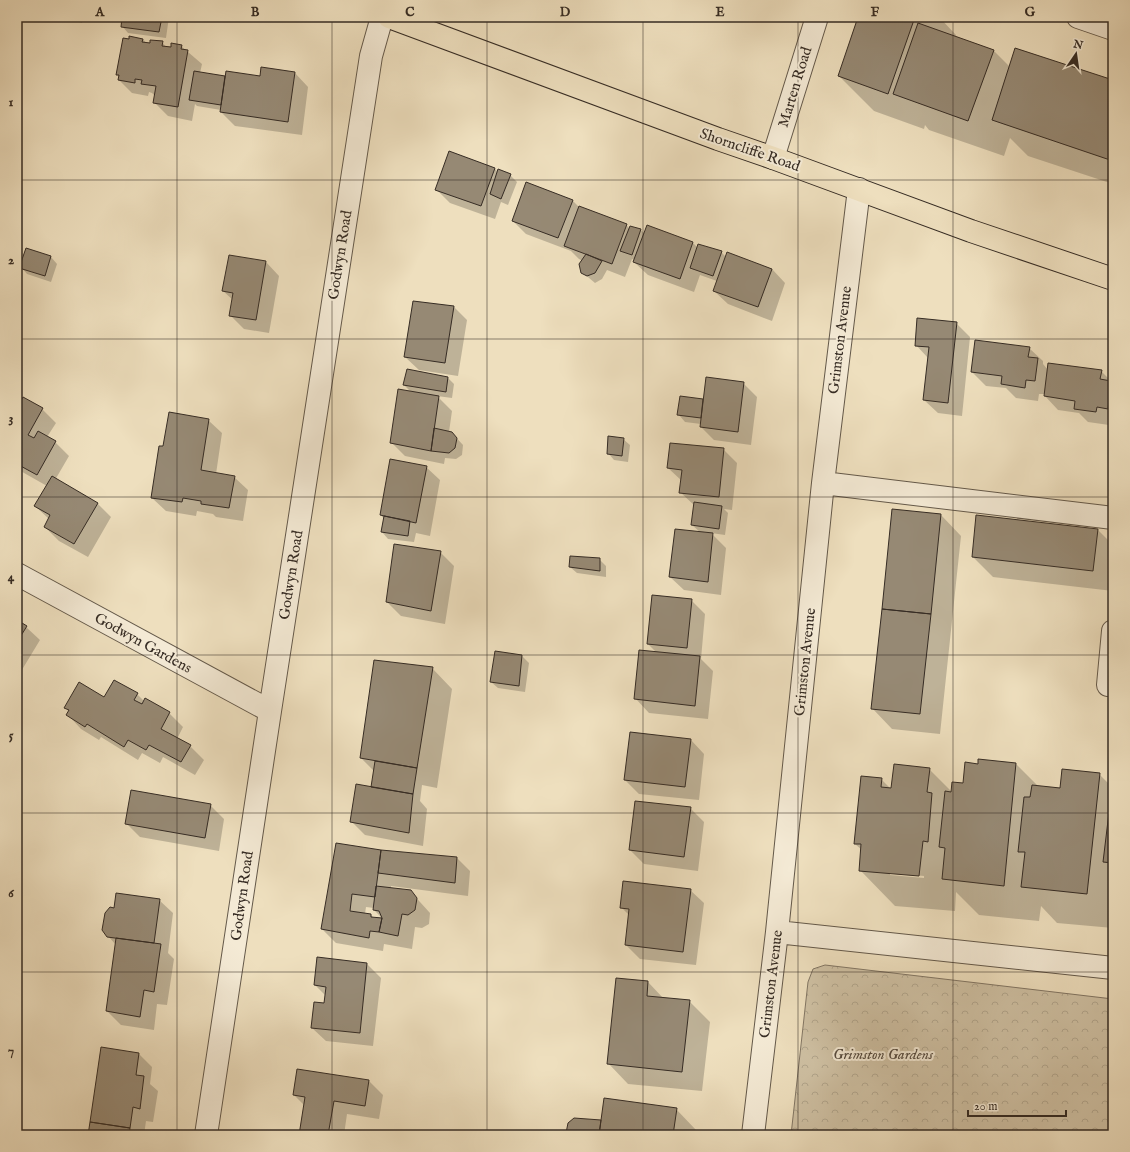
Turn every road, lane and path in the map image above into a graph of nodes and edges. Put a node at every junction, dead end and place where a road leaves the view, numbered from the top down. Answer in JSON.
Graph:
{"nodes":[{"id":1,"x":382,"y":17,"type":"edge"},
{"id":2,"x":389,"y":17,"type":"edge"},
{"id":3,"x":817,"y":17,"type":"edge"},
{"id":4,"x":1078,"y":17,"type":"edge"},
{"id":5,"x":1113,"y":29,"type":"edge"},
{"id":6,"x":773,"y":158,"type":"junction"},
{"id":7,"x":859,"y":189,"type":"junction"},
{"id":8,"x":1113,"y":279,"type":"edge"},
{"id":9,"x":823,"y":484,"type":"junction"},
{"id":10,"x":1113,"y":518,"type":"edge"},
{"id":11,"x":17,"y":574,"type":"edge"},
{"id":12,"x":1113,"y":631,"type":"edge"},
{"id":13,"x":1108,"y":685,"type":"dead end"},
{"id":14,"x":270,"y":711,"type":"junction"},
{"id":15,"x":777,"y":932,"type":"junction"},
{"id":16,"x":1113,"y":968,"type":"edge"},
{"id":17,"x":206,"y":1135,"type":"edge"},
{"id":18,"x":753,"y":1135,"type":"edge"}],
"edges":[{"from":1,"to":14,"type":"street","name":"Godwyn Road"},
{"from":2,"to":6,"type":"main road","name":"Shorncliffe Road"},
{"from":3,"to":6,"type":"street","name":"Marten Road"},
{"from":4,"to":5,"type":"street"},
{"from":6,"to":7,"type":"main road","name":"Shorncliffe Road"},
{"from":7,"to":8,"type":"main road","name":"Shorncliffe Road"},
{"from":7,"to":9,"type":"street","name":"Grimston Avenue"},
{"from":9,"to":10,"type":"street"},
{"from":9,"to":15,"type":"street","name":"Grimston Avenue"},
{"from":11,"to":14,"type":"street","name":"Godwyn Gardens"},
{"from":12,"to":13,"type":"street"},
{"from":14,"to":17,"type":"street","name":"Godwyn Road"},
{"from":15,"to":16,"type":"street"},
{"from":15,"to":18,"type":"street","name":"Grimston Avenue"}]}
